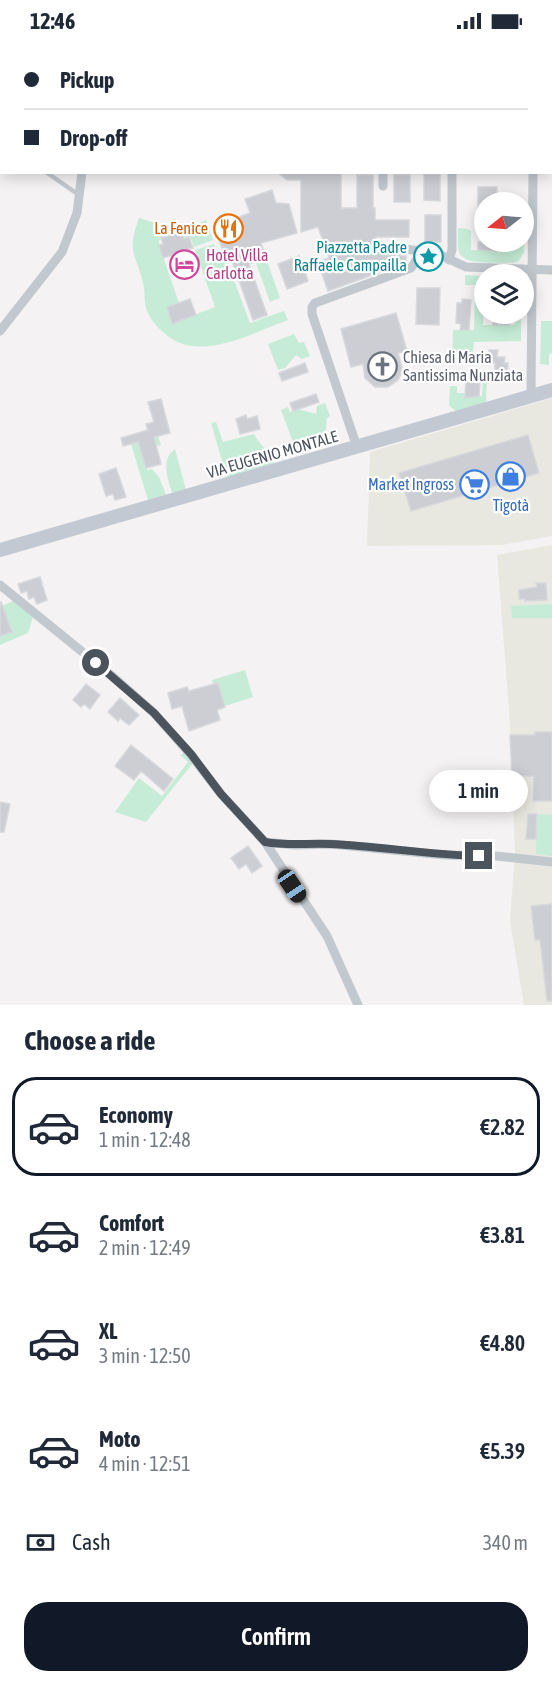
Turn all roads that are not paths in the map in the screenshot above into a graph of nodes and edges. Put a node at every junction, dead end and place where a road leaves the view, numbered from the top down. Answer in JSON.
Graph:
{"nodes":[{"id":1,"x":49,"y":174,"type":"edge"},
{"id":2,"x":82,"y":174,"type":"edge"},
{"id":3,"x":383,"y":174,"type":"edge"},
{"id":4,"x":452,"y":174,"type":"edge"},
{"id":5,"x":533,"y":174,"type":"edge"},
{"id":6,"x":383,"y":186,"type":"dead end"},
{"id":7,"x":79,"y":195,"type":"junction"},
{"id":8,"x":397,"y":248,"type":"dead end"},
{"id":9,"x":422,"y":252,"type":"junction"},
{"id":10,"x":450,"y":260,"type":"junction"},
{"id":11,"x":533,"y":264,"type":"edge"},
{"id":12,"x":474,"y":267,"type":"edge"},
{"id":13,"x":534,"y":269,"type":"edge"},
{"id":14,"x":552,"y":270,"type":"edge"},
{"id":15,"x":532,"y":324,"type":"edge"},
{"id":16,"x":0,"y":331,"type":"edge"},
{"id":17,"x":552,"y":390,"type":"edge"},
{"id":18,"x":531,"y":396,"type":"junction"},
{"id":19,"x":357,"y":447,"type":"junction"},
{"id":20,"x":0,"y":550,"type":"edge"},
{"id":21,"x":0,"y":585,"type":"edge"},
{"id":22,"x":265,"y":842,"type":"junction"},
{"id":23,"x":552,"y":862,"type":"edge"},
{"id":24,"x":358,"y":1005,"type":"edge"}],
"edges":[{"from":1,"to":7,"type":"lane"},
{"from":2,"to":7,"type":"street"},
{"from":3,"to":6,"type":"street"},
{"from":4,"to":10,"type":"street"},
{"from":5,"to":11,"type":"street"},
{"from":7,"to":16,"type":"street"},
{"from":8,"to":9,"type":"street"},
{"from":9,"to":10,"type":"street"},
{"from":9,"to":19,"type":"street"},
{"from":10,"to":12,"type":"street"},
{"from":13,"to":14,"type":"street"},
{"from":15,"to":18,"type":"street"},
{"from":17,"to":18,"type":"main road","name":"VIA EUGENIO MONTALE"},
{"from":18,"to":19,"type":"main road","name":"VIA EUGENIO MONTALE"},
{"from":19,"to":20,"type":"main road","name":"VIA EUGENIO MONTALE"},
{"from":21,"to":22,"type":"street"},
{"from":22,"to":23,"type":"street"},
{"from":22,"to":24,"type":"street"}]}
